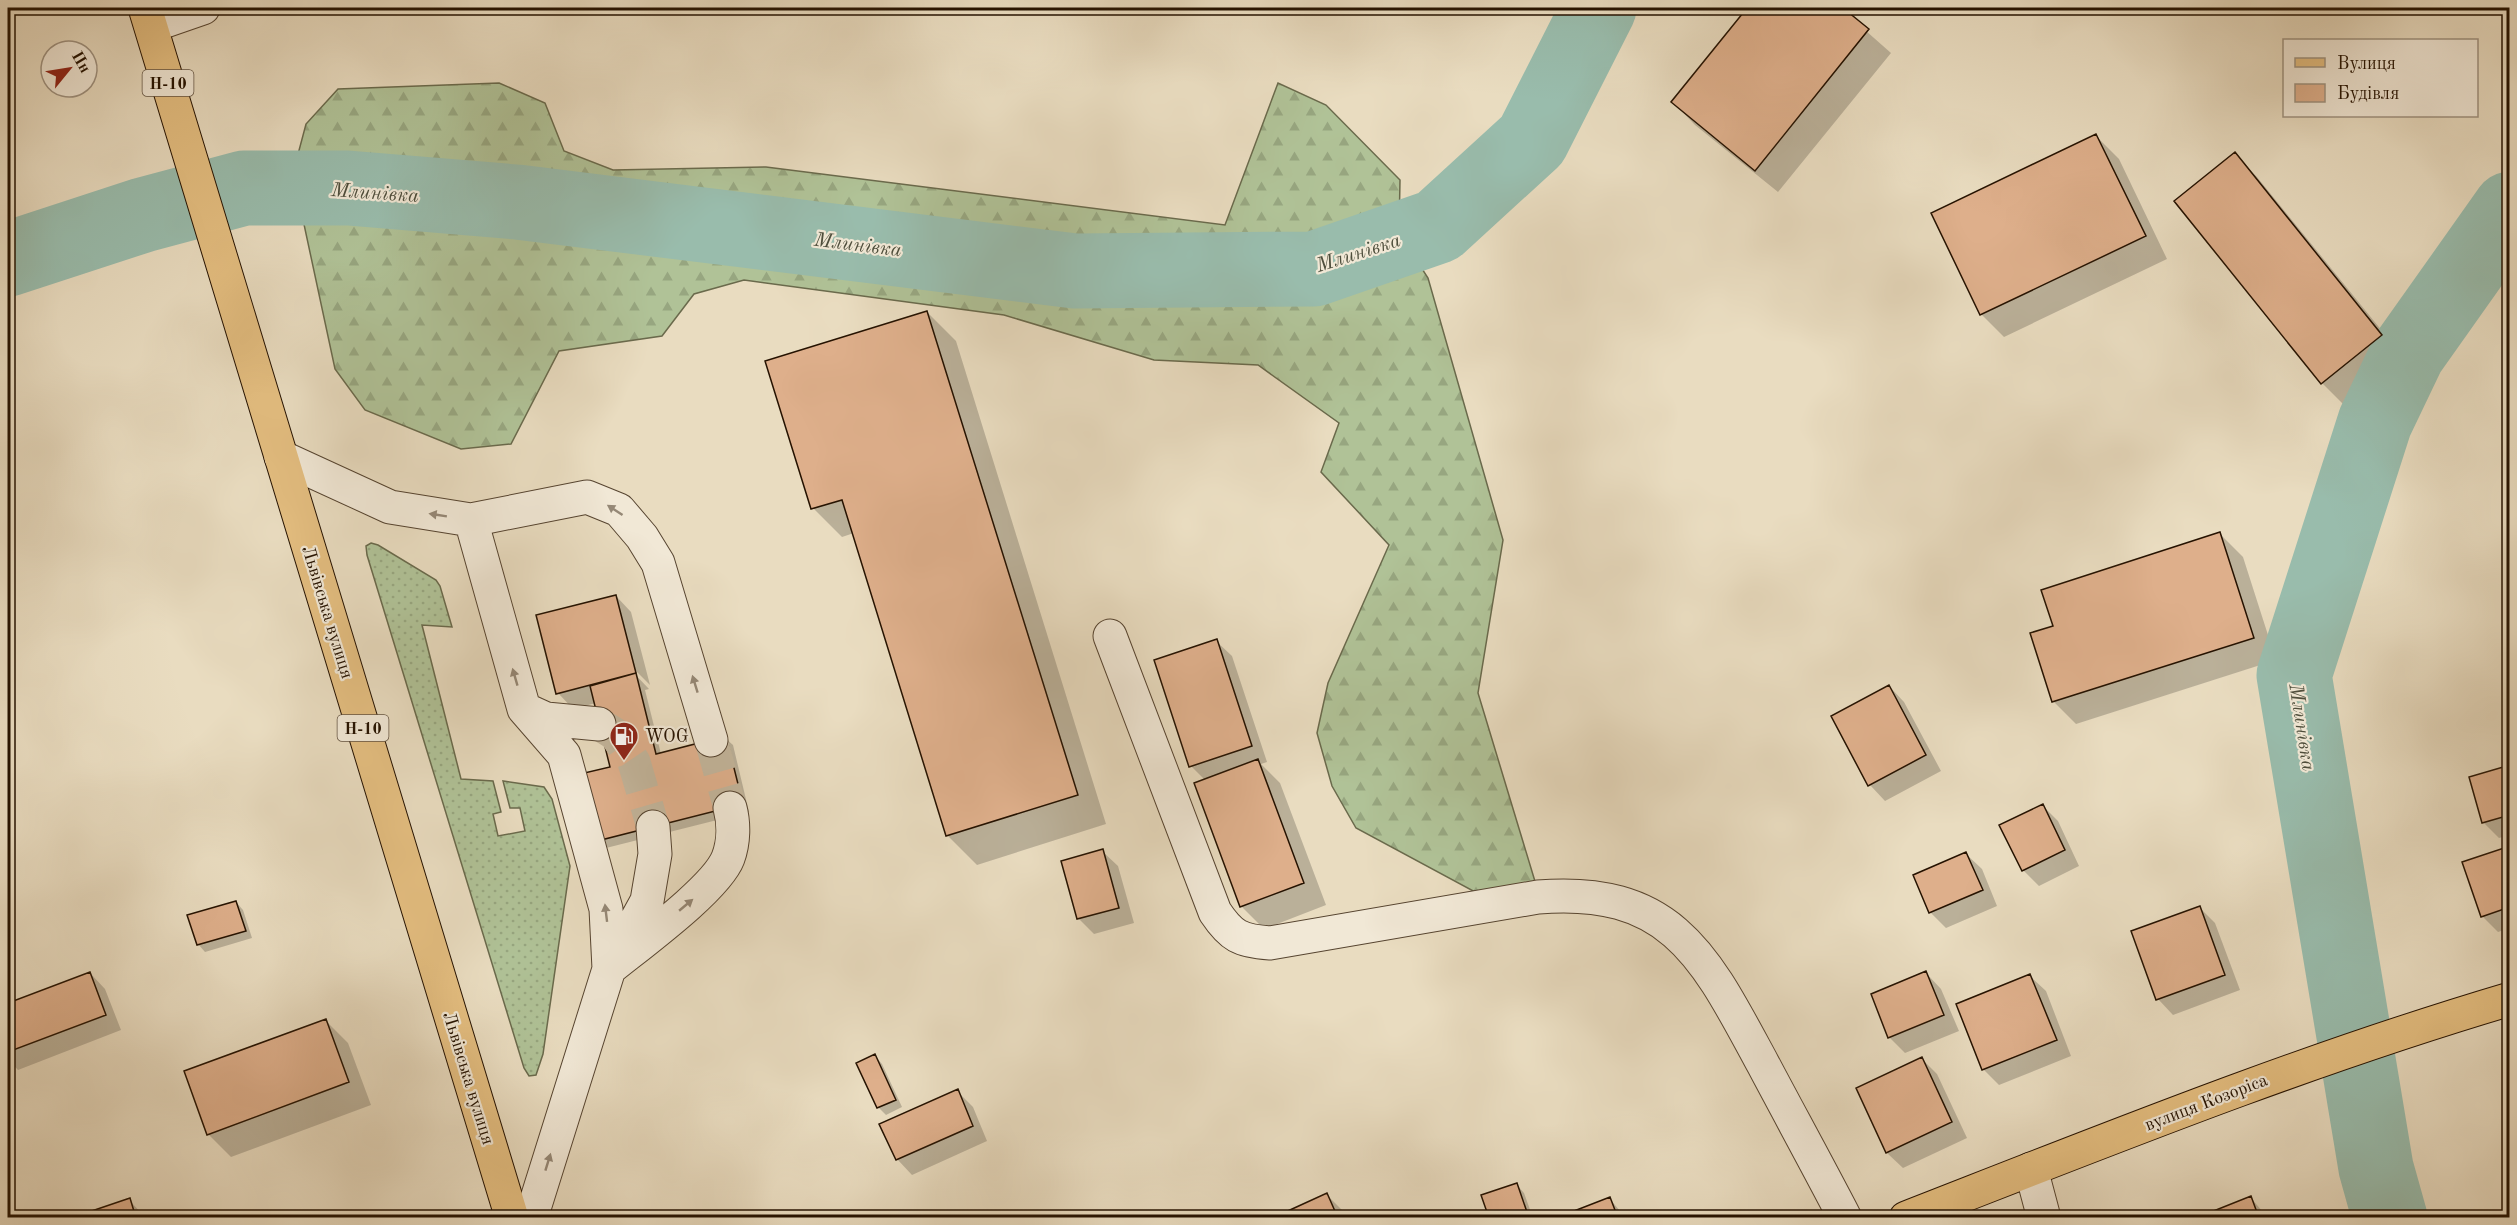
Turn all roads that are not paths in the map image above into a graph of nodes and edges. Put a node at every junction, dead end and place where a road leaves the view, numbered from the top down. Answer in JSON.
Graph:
{"nodes":[{"id":1,"x":203,"y":8,"type":"edge"},
{"id":2,"x":148,"y":17,"type":"edge"},
{"id":3,"x":281,"y":457,"type":"junction"},
{"id":4,"x":471,"y":520,"type":"junction"},
{"id":5,"x":1110,"y":636,"type":"dead end"},
{"id":6,"x":524,"y":709,"type":"junction"},
{"id":7,"x":599,"y":724,"type":"tunnel mouth"},
{"id":8,"x":711,"y":740,"type":"tunnel mouth"},
{"id":9,"x":730,"y":808,"type":"tunnel mouth"},
{"id":10,"x":653,"y":827,"type":"tunnel mouth"},
{"id":11,"x":609,"y":969,"type":"junction"},
{"id":12,"x":2510,"y":999,"type":"edge"},
{"id":13,"x":2031,"y":1169,"type":"junction"},
{"id":14,"x":512,"y":1218,"type":"edge"},
{"id":15,"x":531,"y":1218,"type":"edge"},
{"id":16,"x":1845,"y":1218,"type":"edge"},
{"id":17,"x":1906,"y":1218,"type":"edge"},
{"id":18,"x":2044,"y":1218,"type":"edge"}],
"edges":[{"from":1,"to":2,"type":"lane"},
{"from":2,"to":3,"type":"main road","name":"Львівська вулиця","number":"Н-10"},
{"from":4,"to":3,"type":"lane","one_way":true},
{"from":3,"to":14,"type":"main road","name":"Львівська вулиця","number":"Н-10"},
{"from":6,"to":4,"type":"lane","one_way":true},
{"from":8,"to":4,"type":"lane","one_way":true},
{"from":5,"to":16,"type":"lane"},
{"from":6,"to":7,"type":"lane"},
{"from":11,"to":6,"type":"lane","one_way":true},
{"from":11,"to":9,"type":"lane","one_way":true},
{"from":10,"to":11,"type":"lane"},
{"from":15,"to":11,"type":"lane","one_way":true},
{"from":12,"to":13,"type":"main road","name":"вулиця Козоріса"},
{"from":13,"to":17,"type":"main road","name":"вулиця Козоріса"},
{"from":13,"to":18,"type":"lane"}]}
